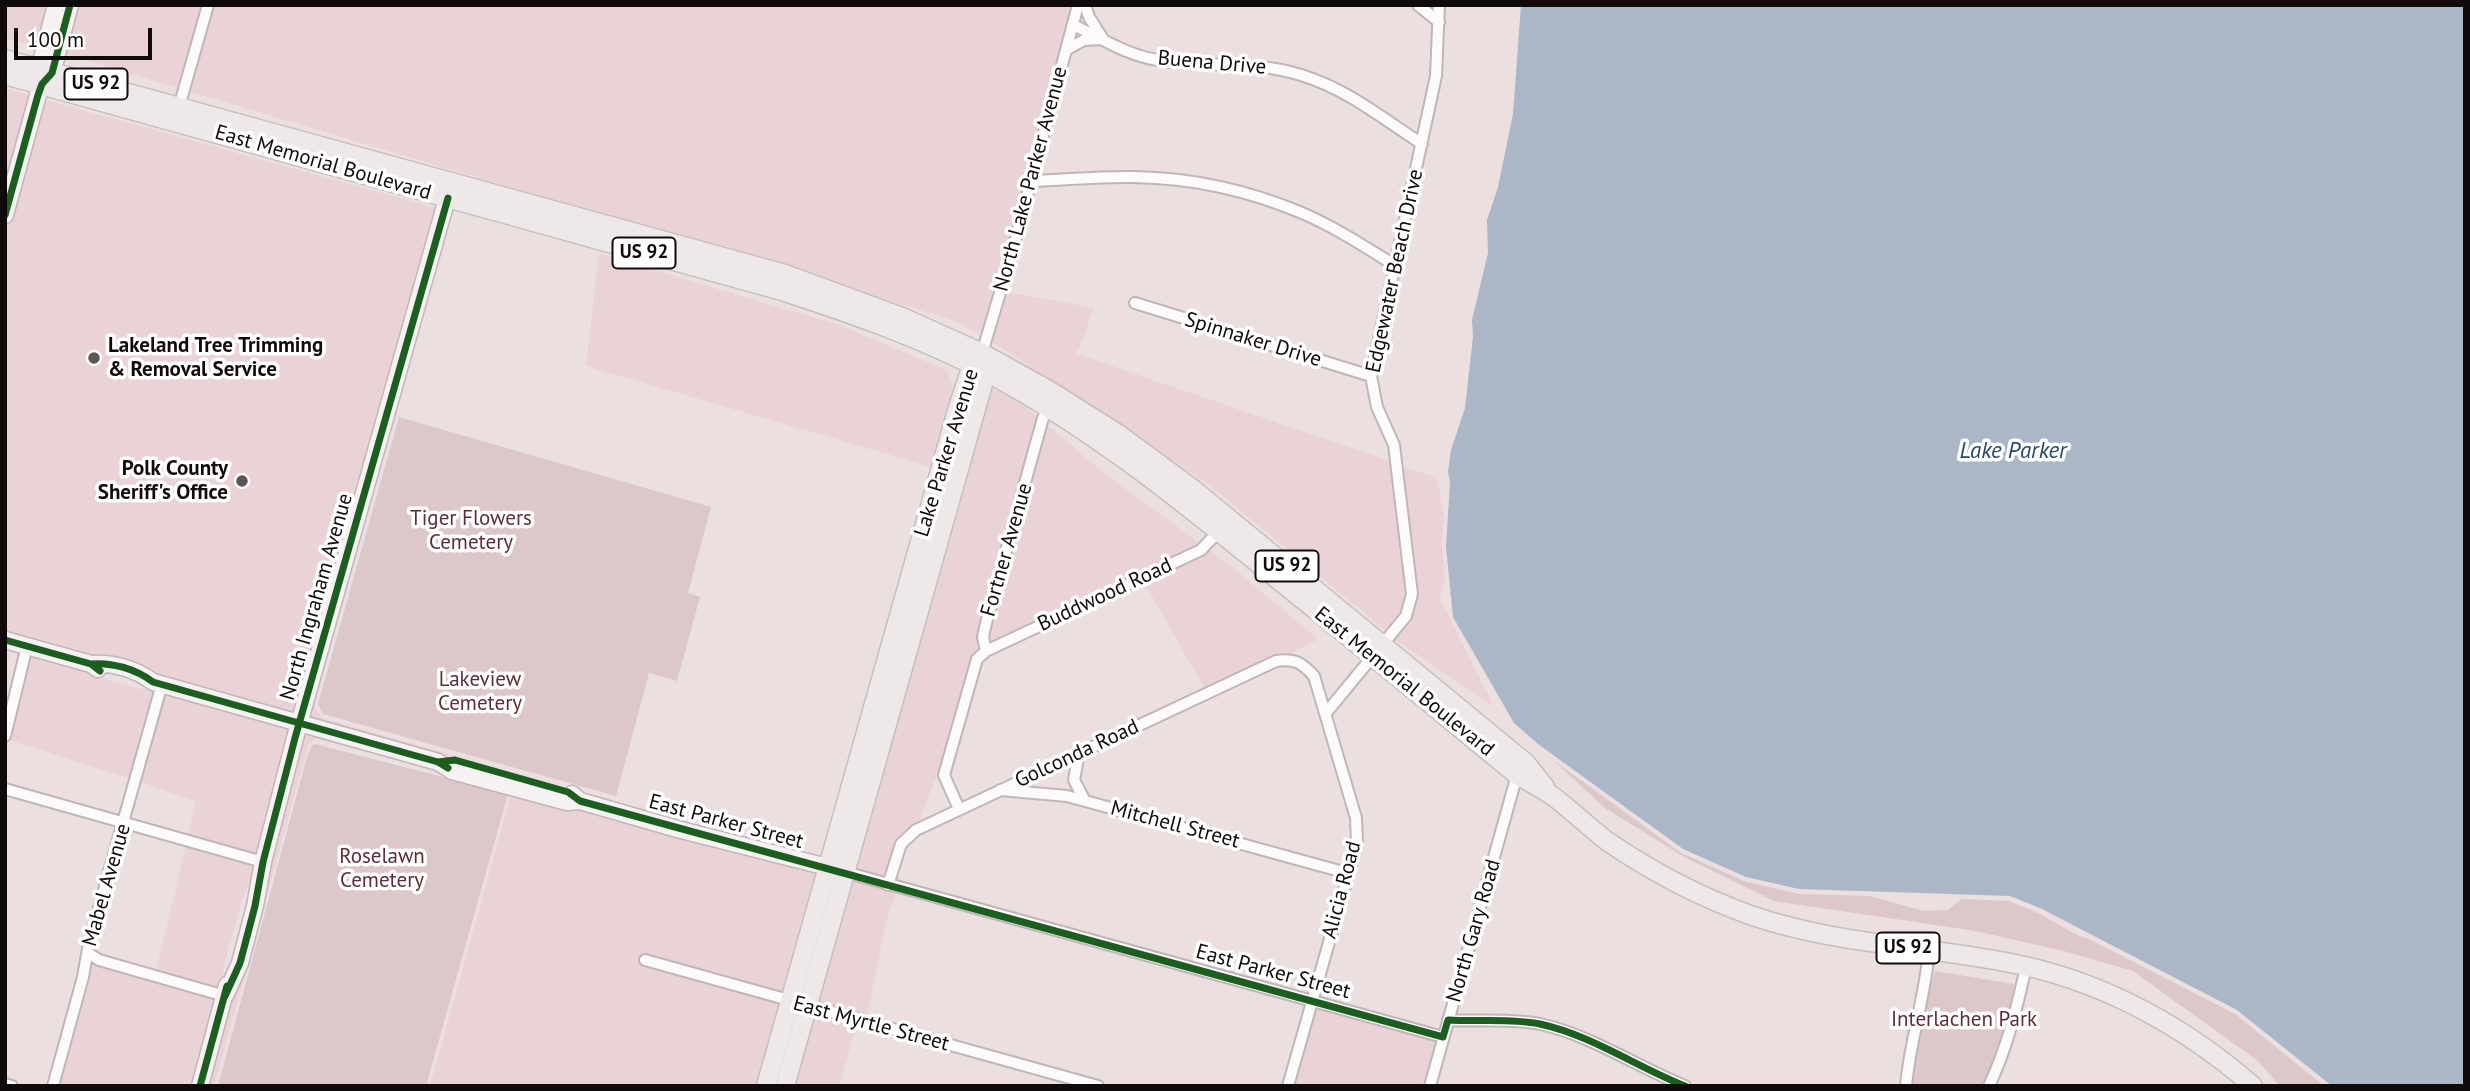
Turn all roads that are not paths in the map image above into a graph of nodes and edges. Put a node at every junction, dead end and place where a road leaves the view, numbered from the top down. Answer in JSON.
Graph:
{"nodes":[{"id":1,"x":56,"y":5,"type":"edge"},
{"id":2,"x":71,"y":5,"type":"edge"},
{"id":3,"x":208,"y":5,"type":"edge"},
{"id":4,"x":1077,"y":5,"type":"edge"},
{"id":5,"x":1085,"y":5,"type":"edge"},
{"id":6,"x":1418,"y":5,"type":"edge"},
{"id":7,"x":1439,"y":5,"type":"edge"},
{"id":8,"x":1439,"y":22,"type":"junction"},
{"id":9,"x":1073,"y":26,"type":"junction"},
{"id":10,"x":1104,"y":39,"type":"junction"},
{"id":11,"x":1066,"y":50,"type":"junction"},
{"id":12,"x":5,"y":59,"type":"edge"},
{"id":13,"x":5,"y":75,"type":"edge"},
{"id":14,"x":44,"y":75,"type":"junction"},
{"id":15,"x":179,"y":107,"type":"junction"},
{"id":16,"x":266,"y":130,"type":"junction"},
{"id":17,"x":208,"y":131,"type":"junction"},
{"id":18,"x":1422,"y":144,"type":"junction"},
{"id":19,"x":1032,"y":181,"type":"junction"},
{"id":20,"x":450,"y":190,"type":"junction"},
{"id":21,"x":5,"y":215,"type":"edge"},
{"id":22,"x":710,"y":253,"type":"junction"},
{"id":23,"x":669,"y":260,"type":"junction"},
{"id":24,"x":1396,"y":265,"type":"junction"},
{"id":25,"x":1135,"y":303,"type":"dead end"},
{"id":26,"x":933,"y":347,"type":"junction"},
{"id":27,"x":980,"y":363,"type":"junction"},
{"id":28,"x":1371,"y":376,"type":"junction"},
{"id":29,"x":958,"y":407,"type":"junction"},
{"id":30,"x":1049,"y":408,"type":"junction"},
{"id":31,"x":1219,"y":531,"type":"junction"},
{"id":32,"x":5,"y":640,"type":"edge"},
{"id":33,"x":27,"y":646,"type":"junction"},
{"id":34,"x":1376,"y":649,"type":"junction"},
{"id":35,"x":986,"y":651,"type":"junction"},
{"id":36,"x":1298,"y":661,"type":"joint"},
{"id":37,"x":157,"y":683,"type":"junction"},
{"id":38,"x":1326,"y":713,"type":"junction"},
{"id":39,"x":300,"y":723,"type":"junction"},
{"id":40,"x":5,"y":736,"type":"edge"},
{"id":41,"x":1079,"y":752,"type":"junction"},
{"id":42,"x":1517,"y":775,"type":"junction"},
{"id":43,"x":5,"y":789,"type":"edge"},
{"id":44,"x":1000,"y":790,"type":"junction"},
{"id":45,"x":1547,"y":790,"type":"junction"},
{"id":46,"x":1085,"y":801,"type":"junction"},
{"id":47,"x":959,"y":809,"type":"junction"},
{"id":48,"x":124,"y":822,"type":"junction"},
{"id":49,"x":262,"y":862,"type":"junction"},
{"id":50,"x":837,"y":870,"type":"junction"},
{"id":51,"x":1347,"y":873,"type":"junction"},
{"id":52,"x":887,"y":885,"type":"junction"},
{"id":53,"x":1929,"y":951,"type":"junction"},
{"id":54,"x":88,"y":953,"type":"junction"},
{"id":55,"x":645,"y":960,"type":"dead end"},
{"id":56,"x":2026,"y":967,"type":"junction"},
{"id":57,"x":225,"y":996,"type":"junction"},
{"id":58,"x":1311,"y":1002,"type":"junction"},
{"id":59,"x":799,"y":1004,"type":"junction"},
{"id":60,"x":1448,"y":1020,"type":"junction"},
{"id":61,"x":1443,"y":1037,"type":"junction"},
{"id":62,"x":5,"y":1084,"type":"edge"},
{"id":63,"x":12,"y":1086,"type":"edge"},
{"id":64,"x":53,"y":1086,"type":"edge"},
{"id":65,"x":200,"y":1086,"type":"edge"},
{"id":66,"x":766,"y":1086,"type":"edge"},
{"id":67,"x":785,"y":1086,"type":"edge"},
{"id":68,"x":1098,"y":1086,"type":"edge"},
{"id":69,"x":1288,"y":1086,"type":"edge"},
{"id":70,"x":1430,"y":1086,"type":"edge"},
{"id":71,"x":1685,"y":1086,"type":"edge"},
{"id":72,"x":1906,"y":1086,"type":"edge"},
{"id":73,"x":1989,"y":1086,"type":"edge"},
{"id":74,"x":2253,"y":1086,"type":"edge"}],
"edges":[{"from":1,"to":14,"type":"street"},
{"from":2,"to":14,"type":"street"},
{"from":3,"to":15,"type":"street"},
{"from":4,"to":9,"type":"street","name":"North Lake Parker Avenue"},
{"from":5,"to":10,"type":"street"},
{"from":6,"to":8,"type":"street"},
{"from":7,"to":8,"type":"street","name":"Edgewater Beach Drive"},
{"from":8,"to":18,"type":"street","name":"Edgewater Beach Drive"},
{"from":9,"to":10,"type":"street","name":"Buena Drive"},
{"from":9,"to":11,"type":"street","name":"North Lake Parker Avenue"},
{"from":10,"to":11,"type":"street"},
{"from":10,"to":18,"type":"street","name":"Buena Drive"},
{"from":11,"to":19,"type":"street","name":"North Lake Parker Avenue"},
{"from":12,"to":14,"type":"main road","name":"East Memorial Boulevard","number":"US 92"},
{"from":13,"to":14,"type":"main road","name":"East Memorial Boulevard","number":"US 92"},
{"from":14,"to":15,"type":"main road","name":"East Memorial Boulevard","number":"US 92"},
{"from":14,"to":17,"type":"main road","name":"East Memorial Boulevard","number":"US 92"},
{"from":14,"to":21,"type":"street"},
{"from":15,"to":16,"type":"main road","name":"East Memorial Boulevard","number":"US 92"},
{"from":16,"to":17,"type":"main road"},
{"from":16,"to":20,"type":"main road","name":"East Memorial Boulevard","number":"US 92"},
{"from":17,"to":20,"type":"main road","name":"East Memorial Boulevard","number":"US 92"},
{"from":18,"to":24,"type":"street","name":"Edgewater Beach Drive"},
{"from":19,"to":24,"type":"street"},
{"from":19,"to":27,"type":"street","name":"North Lake Parker Avenue"},
{"from":20,"to":22,"type":"main road","name":"East Memorial Boulevard","number":"US 92"},
{"from":20,"to":23,"type":"main road","name":"East Memorial Boulevard","number":"US 92"},
{"from":20,"to":39,"type":"street","name":"North Ingraham Avenue"},
{"from":22,"to":23,"type":"main road"},
{"from":22,"to":27,"type":"main road","name":"East Memorial Boulevard","number":"US 92"},
{"from":23,"to":26,"type":"main road","name":"East Memorial Boulevard","number":"US 92"},
{"from":24,"to":28,"type":"street","name":"Edgewater Beach Drive"},
{"from":25,"to":28,"type":"street","name":"Spinnaker Drive"},
{"from":26,"to":27,"type":"main road","name":"East Memorial Boulevard","number":"US 92"},
{"from":26,"to":29,"type":"main road"},
{"from":27,"to":29,"type":"main road","name":"Lake Parker Avenue"},
{"from":27,"to":30,"type":"main road","name":"East Memorial Boulevard","number":"US 92"},
{"from":27,"to":34,"type":"main road","name":"East Memorial Boulevard","number":"US 92"},
{"from":27,"to":50,"type":"main road","name":"Lake Parker Avenue"},
{"from":28,"to":34,"type":"street","name":"Edgewater Beach Drive"},
{"from":29,"to":50,"type":"main road","name":"Lake Parker Avenue"},
{"from":30,"to":31,"type":"main road","name":"East Memorial Boulevard","number":"US 92"},
{"from":30,"to":35,"type":"street","name":"Fortner Avenue"},
{"from":31,"to":34,"type":"main road","name":"East Memorial Boulevard","number":"US 92"},
{"from":31,"to":35,"type":"street","name":"Buddwood Road"},
{"from":32,"to":33,"type":"street","name":"East Parker Street"},
{"from":33,"to":37,"type":"street","name":"East Parker Street"},
{"from":33,"to":40,"type":"street"},
{"from":34,"to":38,"type":"street","name":"Edgewater Beach Drive"},
{"from":34,"to":42,"type":"main road","name":"East Memorial Boulevard","number":"US 92"},
{"from":34,"to":45,"type":"main road","name":"East Memorial Boulevard","number":"US 92"},
{"from":35,"to":47,"type":"street","name":"Fortner Avenue"},
{"from":36,"to":38,"type":"street","name":"Alicia Road"},
{"from":36,"to":41,"type":"street","name":"Golconda Road"},
{"from":37,"to":39,"type":"street","name":"East Parker Street"},
{"from":37,"to":48,"type":"street","name":"Mabel Avenue"},
{"from":38,"to":51,"type":"street","name":"Alicia Road"},
{"from":39,"to":49,"type":"street","name":"North Ingraham Avenue"},
{"from":39,"to":50,"type":"street","name":"East Parker Street"},
{"from":41,"to":44,"type":"street","name":"Golconda Road"},
{"from":41,"to":46,"type":"street"},
{"from":42,"to":45,"type":"main road","name":"East Memorial Boulevard","number":"US 92"},
{"from":42,"to":60,"type":"street","name":"North Gary Road"},
{"from":43,"to":48,"type":"street"},
{"from":44,"to":46,"type":"street","name":"Mitchell Street"},
{"from":44,"to":47,"type":"street","name":"Golconda Road"},
{"from":45,"to":53,"type":"main road","name":"East Memorial Boulevard","number":"US 92"},
{"from":46,"to":51,"type":"street","name":"Mitchell Street"},
{"from":47,"to":52,"type":"street","name":"Golconda Road"},
{"from":48,"to":49,"type":"street"},
{"from":48,"to":54,"type":"street","name":"Mabel Avenue"},
{"from":49,"to":57,"type":"street","name":"North Ingraham Avenue"},
{"from":50,"to":52,"type":"street","name":"East Parker Street"},
{"from":50,"to":59,"type":"main road","name":"Lake Parker Avenue"},
{"from":51,"to":58,"type":"street","name":"Alicia Road"},
{"from":52,"to":58,"type":"street","name":"East Parker Street"},
{"from":53,"to":56,"type":"main road","name":"East Memorial Boulevard","number":"US 92"},
{"from":53,"to":72,"type":"street"},
{"from":54,"to":57,"type":"street"},
{"from":54,"to":64,"type":"street","name":"Mabel Avenue"},
{"from":55,"to":59,"type":"street","name":"East Myrtle Street"},
{"from":56,"to":73,"type":"street"},
{"from":56,"to":74,"type":"main road","name":"East Memorial Boulevard","number":"US 92"},
{"from":57,"to":65,"type":"street","name":"North Ingraham Avenue"},
{"from":58,"to":61,"type":"street","name":"East Parker Street"},
{"from":58,"to":69,"type":"street","name":"Alicia Road"},
{"from":59,"to":66,"type":"main road","name":"Lake Parker Avenue"},
{"from":59,"to":67,"type":"main road","name":"Lake Parker Avenue"},
{"from":59,"to":68,"type":"street","name":"East Myrtle Street"},
{"from":60,"to":61,"type":"street","name":"North Gary Road"},
{"from":60,"to":71,"type":"street"},
{"from":61,"to":70,"type":"street","name":"North Gary Road"},
{"from":62,"to":63,"type":"street"}]}
